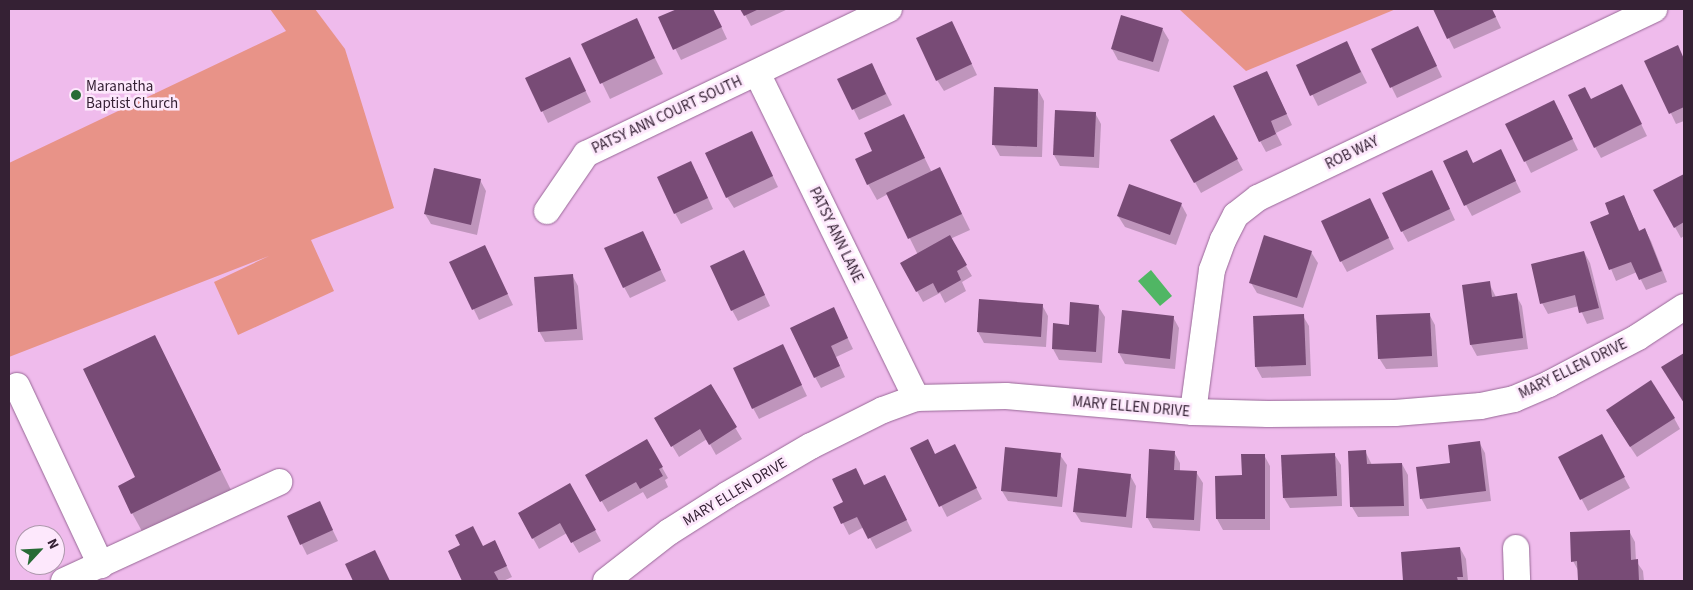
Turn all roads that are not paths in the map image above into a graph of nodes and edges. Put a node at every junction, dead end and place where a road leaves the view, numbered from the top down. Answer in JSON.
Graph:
{"nodes":[{"id":1,"x":889,"y":9,"type":"edge"},
{"id":2,"x":1654,"y":9,"type":"edge"},
{"id":3,"x":757,"y":73,"type":"junction"},
{"id":4,"x":546,"y":212,"type":"dead end"},
{"id":5,"x":1684,"y":307,"type":"edge"},
{"id":6,"x":18,"y":386,"type":"dead end"},
{"id":7,"x":916,"y":398,"type":"junction"},
{"id":8,"x":1193,"y":412,"type":"junction"},
{"id":9,"x":279,"y":482,"type":"dead end"},
{"id":10,"x":1516,"y":548,"type":"dead end"},
{"id":11,"x":101,"y":565,"type":"junction"},
{"id":12,"x":64,"y":581,"type":"edge"},
{"id":13,"x":606,"y":581,"type":"edge"},
{"id":14,"x":1518,"y":581,"type":"edge"}],
"edges":[{"from":1,"to":3,"type":"street","name":"PATSY ANN COURT SOUTH"},
{"from":2,"to":8,"type":"street","name":"ROB WAY"},
{"from":3,"to":4,"type":"street","name":"PATSY ANN COURT SOUTH"},
{"from":3,"to":7,"type":"street","name":"PATSY ANN LANE"},
{"from":5,"to":8,"type":"street","name":"MARY ELLEN DRIVE"},
{"from":6,"to":11,"type":"street"},
{"from":7,"to":8,"type":"street","name":"MARY ELLEN DRIVE"},
{"from":7,"to":13,"type":"street","name":"MARY ELLEN DRIVE"},
{"from":9,"to":11,"type":"street"},
{"from":10,"to":14,"type":"street"},
{"from":11,"to":12,"type":"street"}]}
